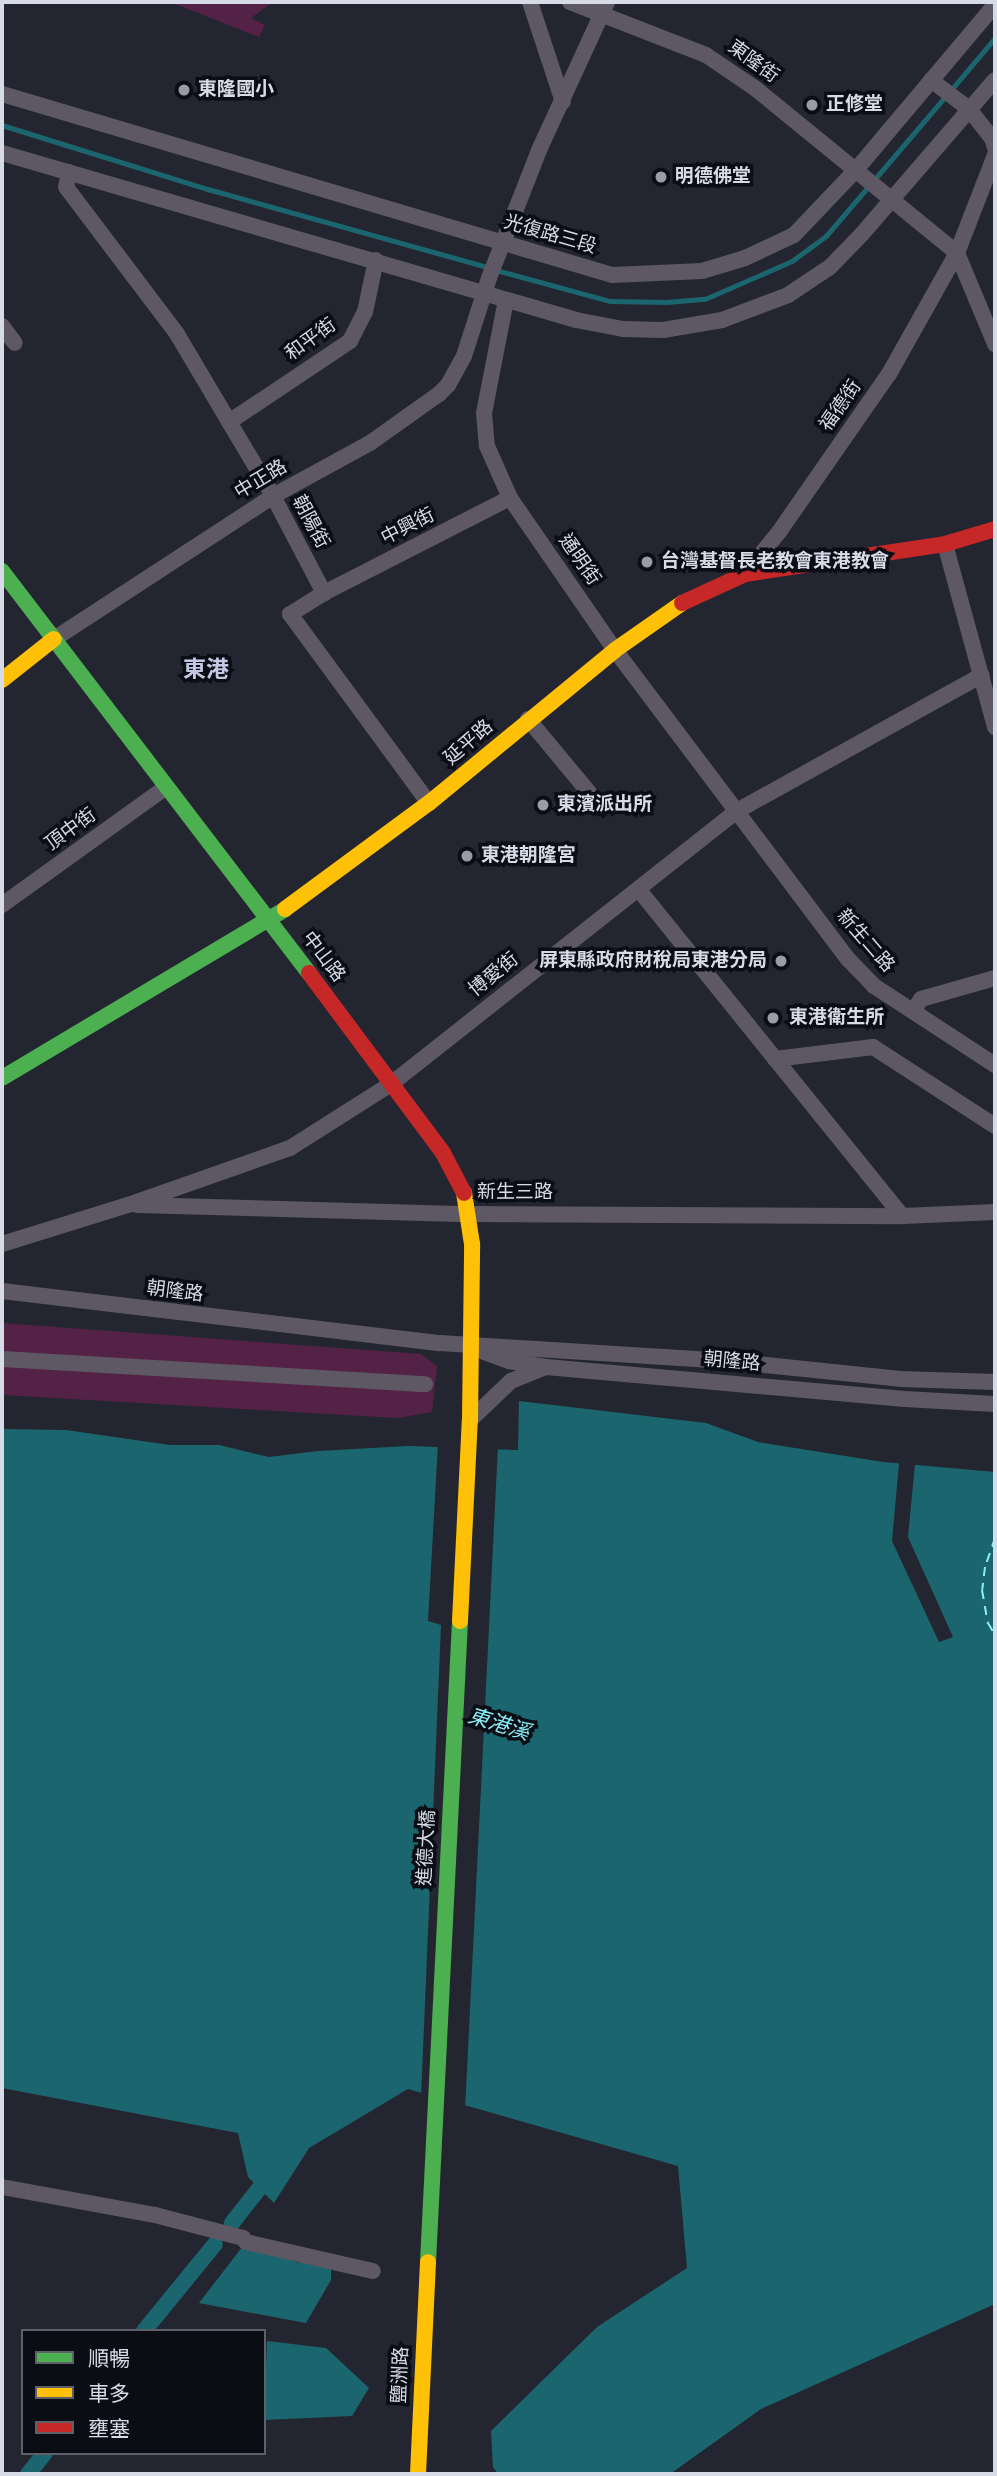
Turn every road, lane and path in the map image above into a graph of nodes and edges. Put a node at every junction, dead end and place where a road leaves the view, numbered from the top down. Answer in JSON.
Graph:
{"nodes":[{"id":1,"x":530,"y":2,"type":"edge"},
{"id":2,"x":570,"y":2,"type":"edge"},
{"id":3,"x":995,"y":5,"type":"edge"},
{"id":4,"x":604,"y":8,"type":"edge"},
{"id":5,"x":930,"y":80,"type":"junction"},
{"id":6,"x":995,"y":80,"type":"edge"},
{"id":7,"x":2,"y":94,"type":"edge"},
{"id":8,"x":563,"y":102,"type":"junction"},
{"id":9,"x":969,"y":109,"type":"junction"},
{"id":10,"x":995,"y":148,"type":"edge"},
{"id":11,"x":2,"y":153,"type":"edge"},
{"id":12,"x":995,"y":155,"type":"edge"},
{"id":13,"x":69,"y":172,"type":"junction"},
{"id":14,"x":858,"y":173,"type":"junction"},
{"id":15,"x":887,"y":196,"type":"junction"},
{"id":16,"x":500,"y":251,"type":"junction"},
{"id":17,"x":957,"y":253,"type":"junction"},
{"id":18,"x":376,"y":260,"type":"junction"},
{"id":19,"x":487,"y":286,"type":"junction"},
{"id":20,"x":506,"y":300,"type":"junction"},
{"id":21,"x":2,"y":326,"type":"edge"},
{"id":22,"x":15,"y":343,"type":"dead end"},
{"id":23,"x":995,"y":344,"type":"edge"},
{"id":24,"x":229,"y":422,"type":"junction"},
{"id":25,"x":272,"y":496,"type":"junction"},
{"id":26,"x":510,"y":498,"type":"junction"},
{"id":27,"x":995,"y":528,"type":"edge"},
{"id":28,"x":945,"y":544,"type":"junction"},
{"id":29,"x":2,"y":571,"type":"edge"},
{"id":30,"x":745,"y":574,"type":"junction"},
{"id":31,"x":324,"y":593,"type":"junction"},
{"id":32,"x":54,"y":639,"type":"junction"},
{"id":33,"x":615,"y":650,"type":"junction"},
{"id":34,"x":982,"y":675,"type":"junction"},
{"id":35,"x":2,"y":680,"type":"edge"},
{"id":36,"x":528,"y":719,"type":"junction"},
{"id":37,"x":995,"y":727,"type":"edge"},
{"id":38,"x":165,"y":788,"type":"junction"},
{"id":39,"x":596,"y":801,"type":"dead end"},
{"id":40,"x":429,"y":803,"type":"junction"},
{"id":41,"x":735,"y":812,"type":"junction"},
{"id":42,"x":639,"y":890,"type":"junction"},
{"id":43,"x":2,"y":905,"type":"edge"},
{"id":44,"x":270,"y":920,"type":"junction"},
{"id":45,"x":995,"y":978,"type":"edge"},
{"id":46,"x":913,"y":1011,"type":"junction"},
{"id":47,"x":775,"y":1059,"type":"junction"},
{"id":48,"x":995,"y":1065,"type":"edge"},
{"id":49,"x":2,"y":1077,"type":"edge"},
{"id":50,"x":391,"y":1084,"type":"junction"},
{"id":51,"x":995,"y":1126,"type":"edge"},
{"id":52,"x":128,"y":1205,"type":"junction"},
{"id":53,"x":995,"y":1212,"type":"edge"},
{"id":54,"x":468,"y":1214,"type":"junction"},
{"id":55,"x":902,"y":1216,"type":"junction"},
{"id":56,"x":2,"y":1244,"type":"edge"},
{"id":57,"x":2,"y":1291,"type":"edge"},
{"id":58,"x":469,"y":1345,"type":"junction"},
{"id":59,"x":2,"y":1359,"type":"edge"},
{"id":60,"x":547,"y":1367,"type":"junction"},
{"id":61,"x":995,"y":1382,"type":"edge"},
{"id":62,"x":425,"y":1384,"type":"dead end"},
{"id":63,"x":995,"y":1404,"type":"edge"},
{"id":64,"x":470,"y":1420,"type":"junction"},
{"id":65,"x":2,"y":2187,"type":"edge"},
{"id":66,"x":373,"y":2271,"type":"dead end"},
{"id":67,"x":426,"y":2278,"type":"joint"},
{"id":68,"x":418,"y":2474,"type":"edge"}],
"edges":[{"from":1,"to":8,"type":"street"},
{"from":2,"to":4,"type":"street","name":"東隆街"},
{"from":3,"to":5,"type":"street","name":"光復路三段"},
{"from":4,"to":8,"type":"street"},
{"from":4,"to":14,"type":"street","name":"東隆街"},
{"from":5,"to":9,"type":"street"},
{"from":5,"to":14,"type":"street","name":"光復路三段"},
{"from":6,"to":9,"type":"street"},
{"from":7,"to":16,"type":"street","name":"光復路三段"},
{"from":8,"to":16,"type":"street"},
{"from":9,"to":10,"type":"street"},
{"from":9,"to":15,"type":"street"},
{"from":11,"to":13,"type":"street"},
{"from":12,"to":17,"type":"street","name":"福德街"},
{"from":13,"to":18,"type":"street"},
{"from":13,"to":24,"type":"street","name":"朝陽街"},
{"from":14,"to":15,"type":"street","name":"東隆街"},
{"from":14,"to":16,"type":"street","name":"光復路三段"},
{"from":15,"to":17,"type":"street"},
{"from":15,"to":20,"type":"street"},
{"from":16,"to":19,"type":"street","name":"中正路"},
{"from":17,"to":23,"type":"street"},
{"from":17,"to":30,"type":"street","name":"福德街"},
{"from":18,"to":19,"type":"street"},
{"from":18,"to":24,"type":"street","name":"和平街"},
{"from":19,"to":20,"type":"street"},
{"from":19,"to":25,"type":"street","name":"中正路"},
{"from":20,"to":26,"type":"street","name":"通明街"},
{"from":21,"to":22,"type":"street"},
{"from":24,"to":25,"type":"street","name":"朝陽街"},
{"from":25,"to":31,"type":"street","name":"朝陽街"},
{"from":25,"to":32,"type":"street","name":"中正路"},
{"from":26,"to":31,"type":"street","name":"中興街"},
{"from":26,"to":33,"type":"street","name":"通明街"},
{"from":27,"to":28,"type":"street","name":"延平路"},
{"from":28,"to":30,"type":"street","name":"延平路"},
{"from":28,"to":34,"type":"street"},
{"from":29,"to":32,"type":"street","name":"中山路"},
{"from":30,"to":33,"type":"street","name":"延平路"},
{"from":31,"to":40,"type":"street"},
{"from":32,"to":35,"type":"street","name":"中正路"},
{"from":32,"to":38,"type":"street","name":"中山路"},
{"from":33,"to":36,"type":"street","name":"延平路"},
{"from":33,"to":41,"type":"street","name":"通明街"},
{"from":34,"to":37,"type":"street"},
{"from":34,"to":41,"type":"street","name":"博愛街"},
{"from":36,"to":39,"type":"street"},
{"from":36,"to":40,"type":"street","name":"延平路"},
{"from":38,"to":43,"type":"street","name":"頂中街"},
{"from":38,"to":44,"type":"street","name":"中山路"},
{"from":40,"to":44,"type":"street","name":"延平路"},
{"from":41,"to":42,"type":"street","name":"博愛街"},
{"from":41,"to":46,"type":"street","name":"新生二路"},
{"from":42,"to":47,"type":"street"},
{"from":42,"to":50,"type":"street","name":"博愛街"},
{"from":44,"to":49,"type":"street","name":"延平路"},
{"from":44,"to":50,"type":"street","name":"中山路"},
{"from":45,"to":46,"type":"street"},
{"from":46,"to":48,"type":"street","name":"新生二路"},
{"from":47,"to":51,"type":"street"},
{"from":47,"to":55,"type":"street"},
{"from":50,"to":52,"type":"street","name":"博愛街"},
{"from":50,"to":54,"type":"street","name":"中山路"},
{"from":52,"to":54,"type":"street","name":"新生三路"},
{"from":52,"to":56,"type":"street","name":"博愛街"},
{"from":53,"to":55,"type":"street","name":"新生三路"},
{"from":54,"to":55,"type":"street","name":"新生三路"},
{"from":54,"to":58,"type":"street","name":"中山路"},
{"from":57,"to":58,"type":"street","name":"朝隆路"},
{"from":58,"to":60,"type":"street","name":"朝隆路"},
{"from":58,"to":61,"type":"street","name":"朝隆路"},
{"from":58,"to":64,"type":"street","name":"中山路"},
{"from":59,"to":62,"type":"street"},
{"from":60,"to":63,"type":"street","name":"朝隆路"},
{"from":60,"to":64,"type":"street"},
{"from":64,"to":67,"type":"street","name":"進德大橋"},
{"from":65,"to":66,"type":"street"},
{"from":67,"to":68,"type":"street","name":"鹽洲路"}]}
